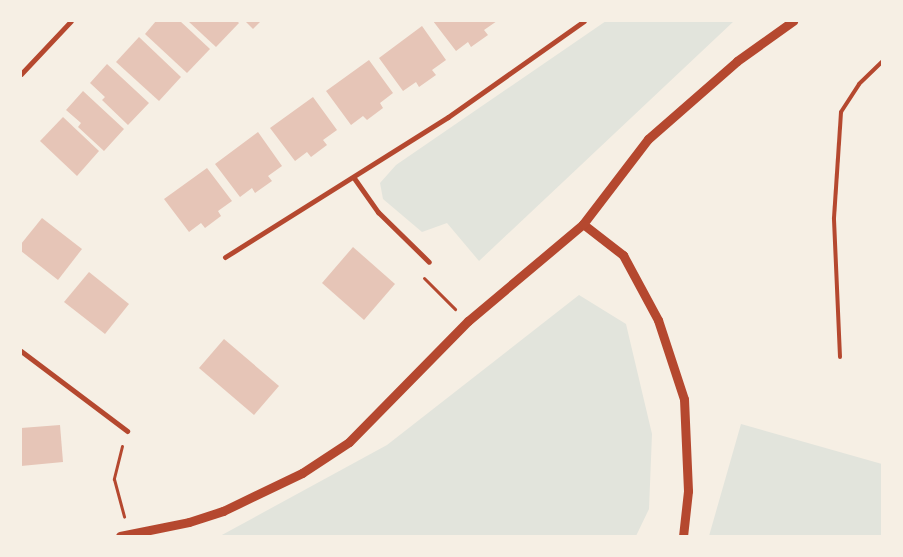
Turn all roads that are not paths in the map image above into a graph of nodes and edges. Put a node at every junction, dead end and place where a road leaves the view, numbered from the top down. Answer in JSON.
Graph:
{"nodes":[{"id":1,"x":71,"y":21,"type":"edge"},
{"id":2,"x":584,"y":21,"type":"edge"},
{"id":3,"x":793,"y":21,"type":"edge"},
{"id":4,"x":781,"y":24,"type":"edge"},
{"id":5,"x":882,"y":62,"type":"edge"},
{"id":6,"x":21,"y":74,"type":"edge"},
{"id":7,"x":354,"y":178,"type":"junction"},
{"id":8,"x":583,"y":224,"type":"junction"},
{"id":9,"x":225,"y":257,"type":"dead end"},
{"id":10,"x":429,"y":262,"type":"road end"},
{"id":11,"x":21,"y":351,"type":"edge"},
{"id":12,"x":840,"y":357,"type":"dead end"},
{"id":13,"x":127,"y":431,"type":"road end"},
{"id":14,"x":124,"y":535,"type":"edge"},
{"id":15,"x":683,"y":536,"type":"edge"}],
"edges":[{"from":1,"to":6,"type":"street"},
{"from":2,"to":7,"type":"street"},
{"from":3,"to":4,"type":"street"},
{"from":4,"to":8,"type":"street"},
{"from":5,"to":12,"type":"lane"},
{"from":7,"to":9,"type":"street"},
{"from":7,"to":10,"type":"street"},
{"from":8,"to":14,"type":"street"},
{"from":8,"to":15,"type":"street"},
{"from":11,"to":13,"type":"street"}]}
